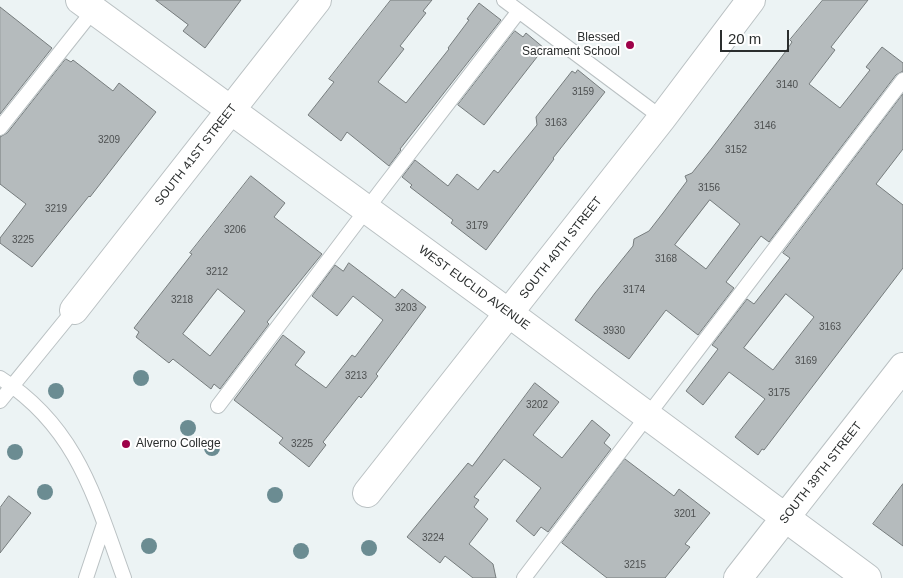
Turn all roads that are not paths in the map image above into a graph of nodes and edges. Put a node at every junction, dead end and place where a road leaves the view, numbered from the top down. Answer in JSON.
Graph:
{"nodes":[{"id":1,"x":317,"y":0,"type":"edge"},
{"id":2,"x":504,"y":0,"type":"edge"},
{"id":3,"x":752,"y":0,"type":"edge"},
{"id":4,"x":92,"y":3,"type":"edge"},
{"id":5,"x":519,"y":11,"type":"junction"},
{"id":6,"x":903,"y":80,"type":"edge"},
{"id":7,"x":231,"y":111,"type":"junction"},
{"id":8,"x":662,"y":118,"type":"junction"},
{"id":9,"x":0,"y":128,"type":"edge"},
{"id":10,"x":366,"y":210,"type":"junction"},
{"id":11,"x":74,"y":310,"type":"joint"},
{"id":12,"x":510,"y":314,"type":"junction"},
{"id":13,"x":903,"y":367,"type":"edge"},
{"id":14,"x":0,"y":378,"type":"edge"},
{"id":15,"x":12,"y":386,"type":"junction"},
{"id":16,"x":0,"y":402,"type":"edge"},
{"id":17,"x":218,"y":406,"type":"dead end"},
{"id":18,"x":646,"y":416,"type":"junction"},
{"id":19,"x":367,"y":493,"type":"dead end"},
{"id":20,"x":785,"y":518,"type":"junction"},
{"id":21,"x":104,"y":524,"type":"junction"},
{"id":22,"x":86,"y":578,"type":"edge"},
{"id":23,"x":124,"y":578,"type":"edge"},
{"id":24,"x":524,"y":578,"type":"edge"},
{"id":25,"x":738,"y":578,"type":"edge"},
{"id":26,"x":867,"y":578,"type":"edge"}],
"edges":[{"from":1,"to":7,"type":"street","name":"SOUTH 41ST STREET"},
{"from":2,"to":5,"type":"lane"},
{"from":3,"to":8,"type":"street","name":"SOUTH 40TH STREET"},
{"from":4,"to":7,"type":"street","name":"WEST EUCLID AVENUE"},
{"from":4,"to":9,"type":"lane"},
{"from":5,"to":8,"type":"lane"},
{"from":5,"to":10,"type":"lane"},
{"from":6,"to":18,"type":"lane"},
{"from":7,"to":10,"type":"street","name":"WEST EUCLID AVENUE"},
{"from":7,"to":11,"type":"street","name":"SOUTH 41ST STREET"},
{"from":8,"to":12,"type":"street","name":"SOUTH 40TH STREET"},
{"from":10,"to":12,"type":"street","name":"WEST EUCLID AVENUE"},
{"from":10,"to":17,"type":"lane"},
{"from":11,"to":15,"type":"lane"},
{"from":12,"to":18,"type":"street","name":"WEST EUCLID AVENUE"},
{"from":12,"to":19,"type":"street","name":"SOUTH 40TH STREET"},
{"from":13,"to":20,"type":"street","name":"SOUTH 39TH STREET"},
{"from":14,"to":15,"type":"lane"},
{"from":15,"to":16,"type":"lane"},
{"from":15,"to":21,"type":"lane"},
{"from":18,"to":20,"type":"street","name":"WEST EUCLID AVENUE"},
{"from":18,"to":24,"type":"lane"},
{"from":20,"to":25,"type":"street","name":"SOUTH 39TH STREET"},
{"from":20,"to":26,"type":"street","name":"WEST EUCLID AVENUE"},
{"from":21,"to":22,"type":"lane"},
{"from":21,"to":23,"type":"lane"}]}
